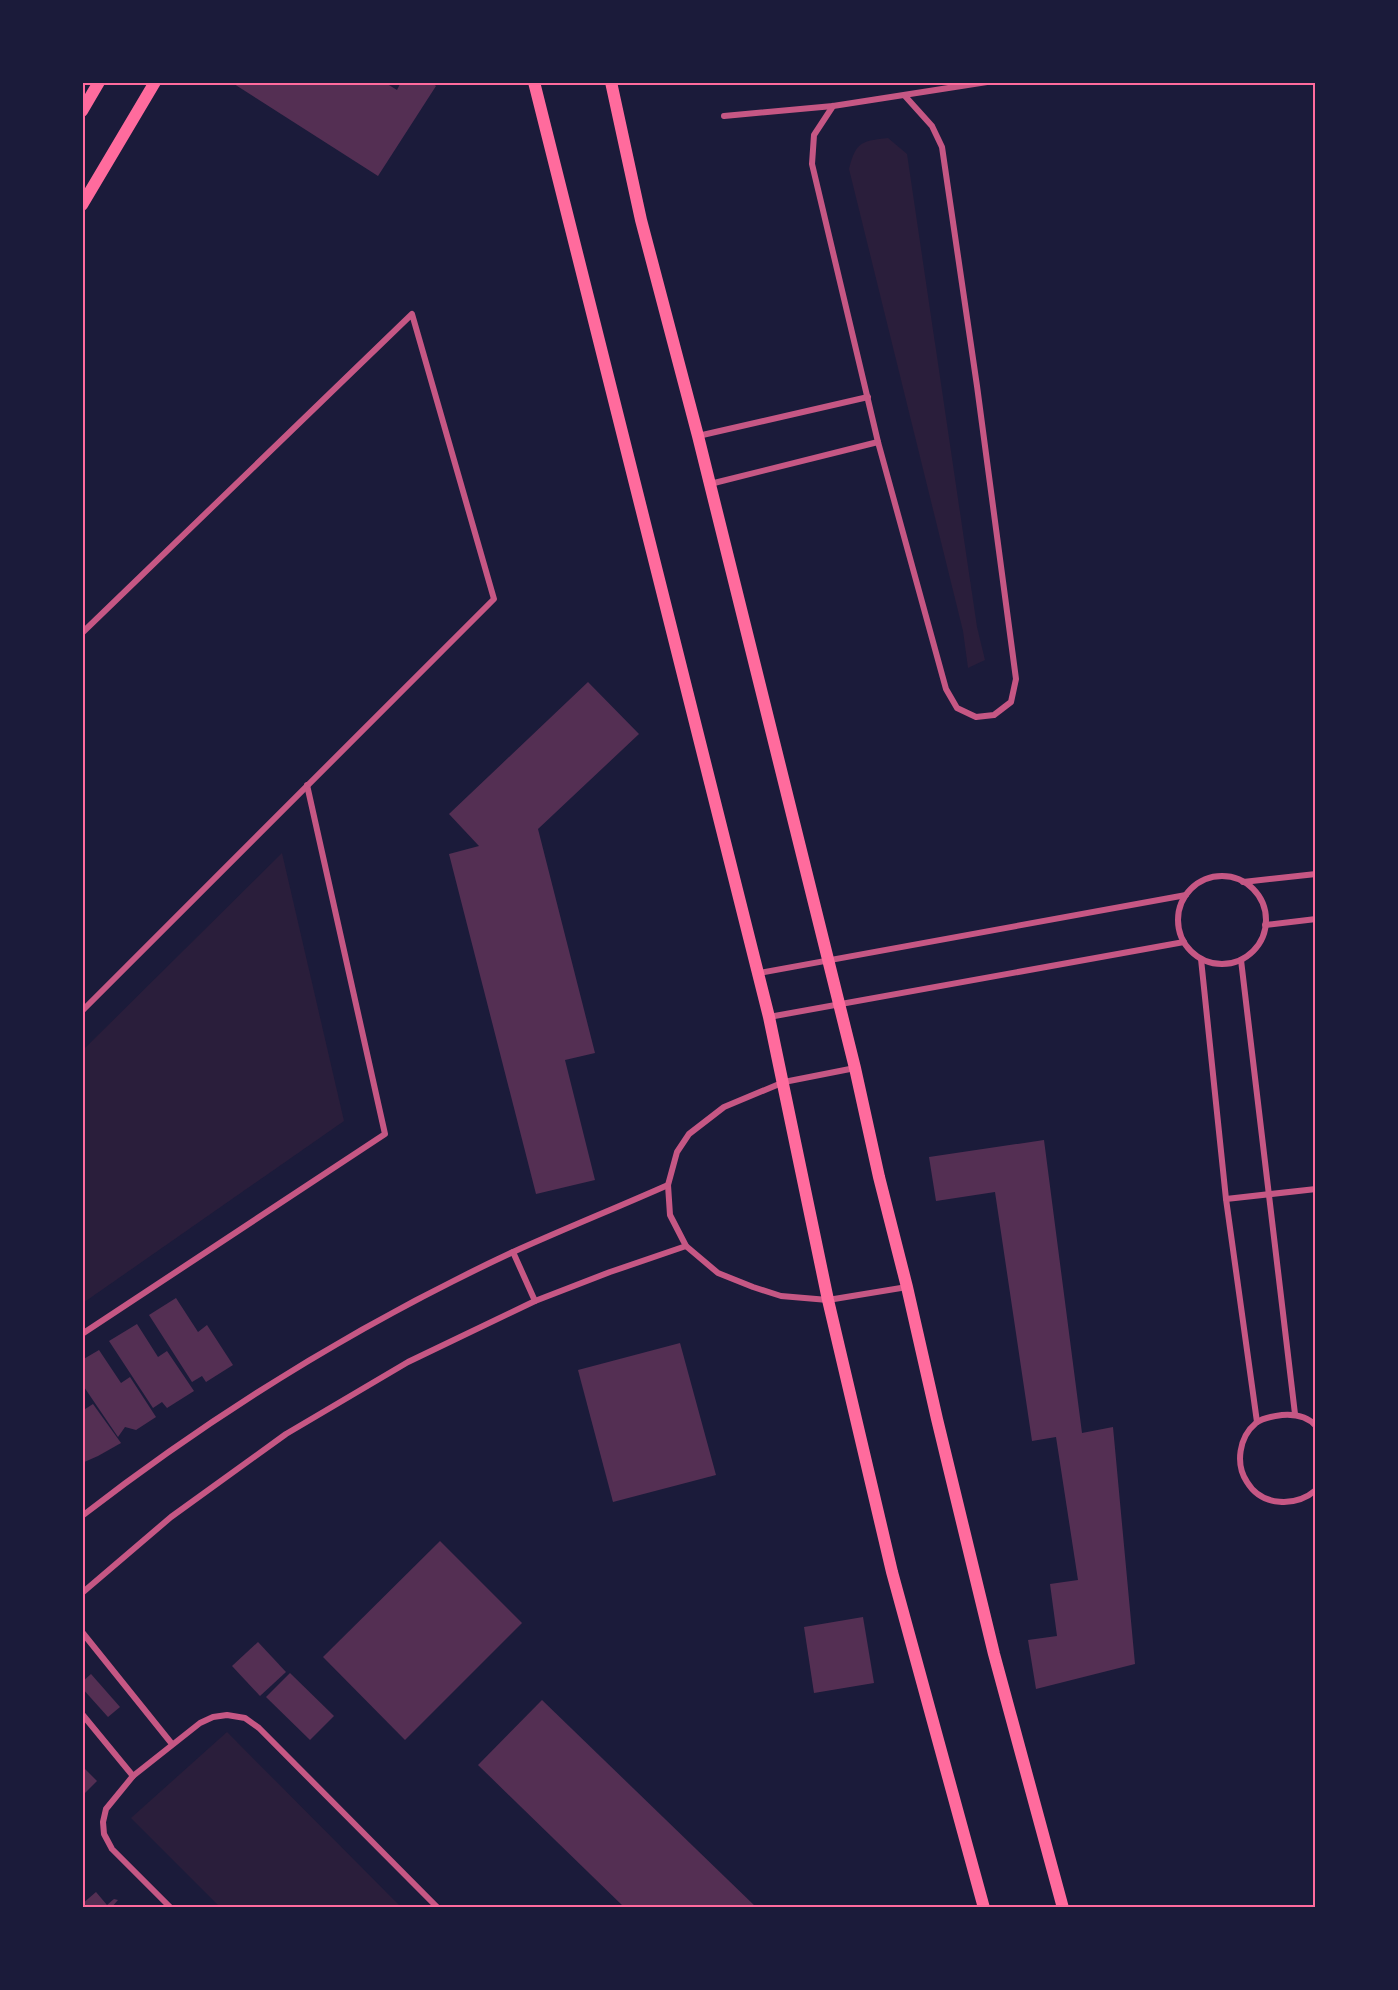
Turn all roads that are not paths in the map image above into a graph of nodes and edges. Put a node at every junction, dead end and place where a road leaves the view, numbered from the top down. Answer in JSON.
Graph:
{"nodes":[{"id":1,"x":99,"y":82,"type":"edge"},
{"id":2,"x":154,"y":82,"type":"edge"},
{"id":3,"x":534,"y":82,"type":"edge"},
{"id":4,"x":610,"y":82,"type":"edge"},
{"id":5,"x":987,"y":82,"type":"edge"},
{"id":6,"x":905,"y":96,"type":"junction"},
{"id":7,"x":832,"y":106,"type":"junction"},
{"id":8,"x":82,"y":111,"type":"edge"},
{"id":9,"x":724,"y":116,"type":"dead end"},
{"id":10,"x":82,"y":205,"type":"edge"},
{"id":11,"x":868,"y":397,"type":"junction"},
{"id":12,"x":698,"y":436,"type":"junction"},
{"id":13,"x":878,"y":442,"type":"junction"},
{"id":14,"x":709,"y":484,"type":"junction"},
{"id":15,"x":82,"y":633,"type":"edge"},
{"id":16,"x":307,"y":785,"type":"junction"},
{"id":17,"x":1316,"y":874,"type":"edge"},
{"id":18,"x":1243,"y":882,"type":"junction"},
{"id":19,"x":1186,"y":895,"type":"junction"},
{"id":20,"x":1316,"y":919,"type":"edge"},
{"id":21,"x":1265,"y":925,"type":"junction"},
{"id":22,"x":1184,"y":942,"type":"junction"},
{"id":23,"x":1201,"y":959,"type":"junction"},
{"id":24,"x":1241,"y":960,"type":"junction"},
{"id":25,"x":828,"y":961,"type":"junction"},
{"id":26,"x":759,"y":973,"type":"junction"},
{"id":27,"x":839,"y":1004,"type":"junction"},
{"id":28,"x":82,"y":1011,"type":"edge"},
{"id":29,"x":770,"y":1017,"type":"junction"},
{"id":30,"x":855,"y":1068,"type":"junction"},
{"id":31,"x":784,"y":1083,"type":"junction"},
{"id":32,"x":668,"y":1185,"type":"junction"},
{"id":33,"x":1316,"y":1189,"type":"edge"},
{"id":34,"x":1270,"y":1195,"type":"junction"},
{"id":35,"x":1226,"y":1199,"type":"junction"},
{"id":36,"x":686,"y":1246,"type":"junction"},
{"id":37,"x":513,"y":1252,"type":"junction"},
{"id":38,"x":907,"y":1287,"type":"junction"},
{"id":39,"x":828,"y":1300,"type":"junction"},
{"id":40,"x":535,"y":1301,"type":"junction"},
{"id":41,"x":82,"y":1334,"type":"edge"},
{"id":42,"x":1295,"y":1414,"type":"junction"},
{"id":43,"x":1257,"y":1422,"type":"junction"},
{"id":44,"x":1316,"y":1426,"type":"edge"},
{"id":45,"x":1316,"y":1490,"type":"edge"},
{"id":46,"x":82,"y":1516,"type":"edge"},
{"id":47,"x":82,"y":1593,"type":"edge"},
{"id":48,"x":82,"y":1632,"type":"edge"},
{"id":49,"x":82,"y":1714,"type":"edge"},
{"id":50,"x":172,"y":1744,"type":"junction"},
{"id":51,"x":133,"y":1776,"type":"junction"},
{"id":52,"x":171,"y":1908,"type":"edge"},
{"id":53,"x":438,"y":1908,"type":"edge"},
{"id":54,"x":984,"y":1908,"type":"edge"},
{"id":55,"x":1063,"y":1908,"type":"edge"}],
"edges":[{"from":1,"to":8,"type":"main road"},
{"from":2,"to":10,"type":"main road"},
{"from":3,"to":26,"type":"main road"},
{"from":4,"to":12,"type":"main road"},
{"from":5,"to":6,"type":"street"},
{"from":6,"to":7,"type":"street"},
{"from":6,"to":13,"type":"street"},
{"from":7,"to":9,"type":"street"},
{"from":7,"to":11,"type":"street"},
{"from":11,"to":12,"type":"street"},
{"from":11,"to":13,"type":"street"},
{"from":12,"to":14,"type":"main road"},
{"from":13,"to":14,"type":"street"},
{"from":14,"to":25,"type":"main road"},
{"from":15,"to":16,"type":"street"},
{"from":16,"to":28,"type":"street"},
{"from":16,"to":41,"type":"street"},
{"from":17,"to":18,"type":"street"},
{"from":18,"to":19,"type":"street"},
{"from":18,"to":21,"type":"street"},
{"from":19,"to":22,"type":"street"},
{"from":19,"to":25,"type":"street"},
{"from":20,"to":21,"type":"street"},
{"from":21,"to":24,"type":"street"},
{"from":22,"to":23,"type":"street"},
{"from":22,"to":27,"type":"street"},
{"from":23,"to":24,"type":"street"},
{"from":23,"to":35,"type":"street"},
{"from":24,"to":34,"type":"street"},
{"from":25,"to":26,"type":"street"},
{"from":25,"to":27,"type":"main road"},
{"from":26,"to":29,"type":"main road"},
{"from":27,"to":29,"type":"street"},
{"from":27,"to":30,"type":"main road"},
{"from":29,"to":31,"type":"main road"},
{"from":30,"to":31,"type":"street"},
{"from":30,"to":38,"type":"main road"},
{"from":31,"to":32,"type":"street"},
{"from":31,"to":39,"type":"main road"},
{"from":32,"to":36,"type":"street"},
{"from":32,"to":37,"type":"street"},
{"from":33,"to":34,"type":"street"},
{"from":34,"to":35,"type":"street"},
{"from":34,"to":42,"type":"street"},
{"from":35,"to":43,"type":"street"},
{"from":36,"to":39,"type":"street"},
{"from":36,"to":40,"type":"street"},
{"from":37,"to":40,"type":"street"},
{"from":37,"to":46,"type":"street"},
{"from":38,"to":39,"type":"street"},
{"from":38,"to":55,"type":"main road"},
{"from":39,"to":54,"type":"main road"},
{"from":40,"to":47,"type":"street"},
{"from":42,"to":43,"type":"street"},
{"from":42,"to":44,"type":"street"},
{"from":43,"to":45,"type":"street"},
{"from":48,"to":50,"type":"street"},
{"from":49,"to":51,"type":"street"},
{"from":50,"to":51,"type":"street"},
{"from":50,"to":53,"type":"street"},
{"from":51,"to":52,"type":"street"}]}
